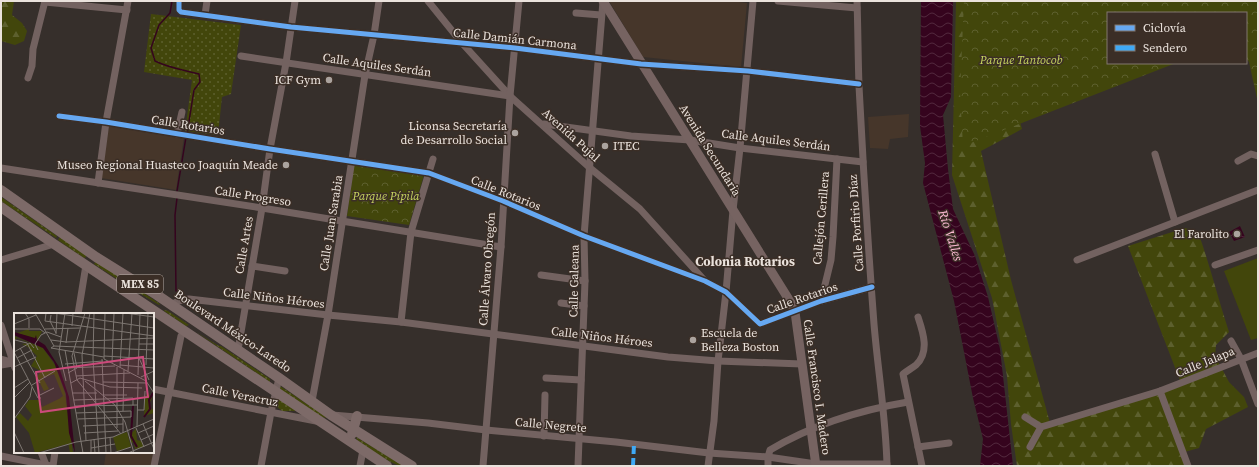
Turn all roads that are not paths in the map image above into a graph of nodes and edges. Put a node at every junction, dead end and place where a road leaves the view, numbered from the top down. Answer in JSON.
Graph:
{"nodes":[{"id":1,"x":128,"y":1,"type":"edge"},
{"id":2,"x":179,"y":1,"type":"edge"},
{"id":3,"x":207,"y":1,"type":"edge"},
{"id":4,"x":295,"y":1,"type":"edge"},
{"id":5,"x":378,"y":1,"type":"edge"},
{"id":6,"x":428,"y":1,"type":"edge"},
{"id":7,"x":519,"y":1,"type":"edge"},
{"id":8,"x":603,"y":1,"type":"edge"},
{"id":9,"x":753,"y":1,"type":"edge"},
{"id":10,"x":778,"y":1,"type":"edge"},
{"id":11,"x":45,"y":2,"type":"edge"},
{"id":12,"x":857,"y":5,"type":"edge"},
{"id":13,"x":126,"y":10,"type":"junction"},
{"id":14,"x":576,"y":13,"type":"dead end"},
{"id":15,"x":205,"y":15,"type":"junction"},
{"id":16,"x":601,"y":15,"type":"junction"},
{"id":17,"x":291,"y":27,"type":"junction"},
{"id":18,"x":374,"y":35,"type":"junction"},
{"id":19,"x":462,"y":43,"type":"junction"},
{"id":20,"x":515,"y":48,"type":"junction"},
{"id":21,"x":241,"y":56,"type":"dead end"},
{"id":22,"x":598,"y":59,"type":"junction"},
{"id":23,"x":286,"y":63,"type":"junction"},
{"id":24,"x":641,"y":64,"type":"junction"},
{"id":25,"x":748,"y":71,"type":"junction"},
{"id":26,"x":366,"y":75,"type":"junction"},
{"id":27,"x":28,"y":78,"type":"dead end"},
{"id":28,"x":859,"y":84,"type":"junction"},
{"id":29,"x":510,"y":96,"type":"junction"},
{"id":30,"x":182,"y":112,"type":"dead end"},
{"id":31,"x":59,"y":116,"type":"dead end"},
{"id":32,"x":106,"y":122,"type":"junction"},
{"id":33,"x":543,"y":124,"type":"junction"},
{"id":34,"x":592,"y":131,"type":"junction"},
{"id":35,"x":183,"y":135,"type":"junction"},
{"id":36,"x":690,"y":140,"type":"junction"},
{"id":37,"x":740,"y":148,"type":"junction"},
{"id":38,"x":270,"y":149,"type":"junction"},
{"id":39,"x":1156,"y":154,"type":"dead end"},
{"id":40,"x":1258,"y":156,"type":"edge"},
{"id":41,"x":434,"y":159,"type":"dead end"},
{"id":42,"x":837,"y":159,"type":"junction"},
{"id":43,"x":352,"y":161,"type":"junction"},
{"id":44,"x":1238,"y":161,"type":"dead end"},
{"id":45,"x":863,"y":162,"type":"junction"},
{"id":46,"x":1,"y":168,"type":"edge"},
{"id":47,"x":590,"y":168,"type":"junction"},
{"id":48,"x":429,"y":173,"type":"junction"},
{"id":49,"x":98,"y":183,"type":"junction"},
{"id":50,"x":1,"y":190,"type":"edge"},
{"id":51,"x":1258,"y":190,"type":"edge"},
{"id":52,"x":503,"y":201,"type":"junction"},
{"id":53,"x":1,"y":207,"type":"edge"},
{"id":54,"x":262,"y":208,"type":"junction"},
{"id":55,"x":733,"y":210,"type":"junction"},
{"id":56,"x":343,"y":222,"type":"junction"},
{"id":57,"x":1175,"y":222,"type":"junction"},
{"id":58,"x":412,"y":232,"type":"junction"},
{"id":59,"x":584,"y":236,"type":"junction"},
{"id":60,"x":54,"y":244,"type":"junction"},
{"id":61,"x":501,"y":247,"type":"junction"},
{"id":62,"x":1258,"y":250,"type":"edge"},
{"id":63,"x":96,"y":257,"type":"junction"},
{"id":64,"x":1,"y":260,"type":"edge"},
{"id":65,"x":1077,"y":260,"type":"dead end"},
{"id":66,"x":86,"y":265,"type":"junction"},
{"id":67,"x":1215,"y":265,"type":"dead end"},
{"id":68,"x":252,"y":266,"type":"junction"},
{"id":69,"x":285,"y":271,"type":"dead end"},
{"id":70,"x":541,"y":275,"type":"dead end"},
{"id":71,"x":585,"y":281,"type":"junction"},
{"id":72,"x":705,"y":281,"type":"junction"},
{"id":73,"x":119,"y":286,"type":"junction"},
{"id":74,"x":872,"y":287,"type":"junction"},
{"id":75,"x":726,"y":292,"type":"junction"},
{"id":76,"x":561,"y":302,"type":"dead end"},
{"id":77,"x":821,"y":302,"type":"junction"},
{"id":78,"x":171,"y":305,"type":"junction"},
{"id":79,"x":244,"y":305,"type":"junction"},
{"id":80,"x":584,"y":306,"type":"junction"},
{"id":81,"x":795,"y":312,"type":"junction"},
{"id":82,"x":78,"y":313,"type":"edge"},
{"id":83,"x":328,"y":315,"type":"junction"},
{"id":84,"x":918,"y":317,"type":"dead end"},
{"id":85,"x":400,"y":322,"type":"junction"},
{"id":86,"x":1,"y":325,"type":"edge"},
{"id":87,"x":202,"y":326,"type":"junction"},
{"id":88,"x":185,"y":332,"type":"junction"},
{"id":89,"x":493,"y":334,"type":"junction"},
{"id":90,"x":1231,"y":341,"type":"dead end"},
{"id":91,"x":582,"y":346,"type":"junction"},
{"id":92,"x":238,"y":350,"type":"junction"},
{"id":93,"x":1258,"y":352,"type":"edge"},
{"id":94,"x":1,"y":359,"type":"edge"},
{"id":95,"x":1241,"y":359,"type":"junction"},
{"id":96,"x":718,"y":361,"type":"junction"},
{"id":97,"x":14,"y":364,"type":"edge"},
{"id":98,"x":802,"y":364,"type":"junction"},
{"id":99,"x":1,"y":366,"type":"edge"},
{"id":100,"x":279,"y":378,"type":"junction"},
{"id":101,"x":546,"y":378,"type":"dead end"},
{"id":102,"x":581,"y":380,"type":"junction"},
{"id":103,"x":154,"y":389,"type":"edge"},
{"id":104,"x":1160,"y":391,"type":"junction"},
{"id":105,"x":276,"y":392,"type":"junction"},
{"id":106,"x":170,"y":393,"type":"junction"},
{"id":107,"x":545,"y":396,"type":"dead end"},
{"id":108,"x":312,"y":401,"type":"junction"},
{"id":109,"x":908,"y":402,"type":"junction"},
{"id":110,"x":1258,"y":402,"type":"edge"},
{"id":111,"x":883,"y":406,"type":"junction"},
{"id":112,"x":271,"y":412,"type":"junction"},
{"id":113,"x":332,"y":415,"type":"junction"},
{"id":114,"x":357,"y":416,"type":"junction"},
{"id":115,"x":1025,"y":417,"type":"dead end"},
{"id":116,"x":322,"y":422,"type":"junction"},
{"id":117,"x":1041,"y":427,"type":"junction"},
{"id":118,"x":353,"y":428,"type":"junction"},
{"id":119,"x":810,"y":429,"type":"junction"},
{"id":120,"x":486,"y":430,"type":"junction"},
{"id":121,"x":544,"y":436,"type":"junction"},
{"id":122,"x":578,"y":439,"type":"junction"},
{"id":123,"x":351,"y":441,"type":"junction"},
{"id":124,"x":949,"y":443,"type":"dead end"},
{"id":125,"x":918,"y":447,"type":"junction"},
{"id":126,"x":1030,"y":448,"type":"dead end"},
{"id":127,"x":363,"y":450,"type":"junction"},
{"id":128,"x":42,"y":453,"type":"edge"},
{"id":129,"x":55,"y":453,"type":"edge"},
{"id":130,"x":709,"y":453,"type":"junction"},
{"id":131,"x":1,"y":456,"type":"edge"},
{"id":132,"x":768,"y":457,"type":"junction"},
{"id":133,"x":816,"y":465,"type":"edge"},
{"id":134,"x":887,"y":465,"type":"edge"},
{"id":135,"x":50,"y":466,"type":"edge"},
{"id":136,"x":154,"y":466,"type":"edge"},
{"id":137,"x":261,"y":466,"type":"edge"},
{"id":138,"x":360,"y":466,"type":"edge"},
{"id":139,"x":388,"y":466,"type":"edge"},
{"id":140,"x":412,"y":466,"type":"edge"},
{"id":141,"x":483,"y":466,"type":"edge"},
{"id":142,"x":578,"y":466,"type":"edge"},
{"id":143,"x":708,"y":466,"type":"edge"},
{"id":144,"x":768,"y":466,"type":"edge"},
{"id":145,"x":922,"y":466,"type":"edge"},
{"id":146,"x":1188,"y":466,"type":"edge"}],
"edges":[{"from":1,"to":13,"type":"street"},
{"from":2,"to":15,"type":"street","name":"Calle Damián Carmona"},
{"from":3,"to":15,"type":"street"},
{"from":4,"to":17,"type":"street","name":"Calle Artes"},
{"from":5,"to":18,"type":"street","name":"Calle Juan Sarabia"},
{"from":6,"to":19,"type":"street","name":"Avenida Pujal"},
{"from":7,"to":20,"type":"street","name":"Calle Álvaro Obregón"},
{"from":8,"to":16,"type":"street","name":"Calle Galeana"},
{"from":8,"to":24,"type":"street","name":"Avenida Secundaria"},
{"from":9,"to":25,"type":"street"},
{"from":10,"to":12,"type":"street"},
{"from":11,"to":13,"type":"street"},
{"from":11,"to":27,"type":"street"},
{"from":12,"to":28,"type":"street","name":"Calle Porfirio Díaz"},
{"from":13,"to":32,"type":"street"},
{"from":14,"to":16,"type":"street"},
{"from":15,"to":17,"type":"street","name":"Calle Damián Carmona"},
{"from":16,"to":22,"type":"street","name":"Calle Galeana"},
{"from":17,"to":18,"type":"street","name":"Calle Damián Carmona"},
{"from":17,"to":23,"type":"street","name":"Calle Artes"},
{"from":18,"to":19,"type":"street","name":"Calle Damián Carmona"},
{"from":18,"to":26,"type":"street","name":"Calle Juan Sarabia"},
{"from":19,"to":20,"type":"street","name":"Calle Damián Carmona"},
{"from":19,"to":29,"type":"street","name":"Avenida Pujal"},
{"from":20,"to":22,"type":"street","name":"Calle Damián Carmona"},
{"from":20,"to":29,"type":"street","name":"Calle Álvaro Obregón"},
{"from":21,"to":23,"type":"street","name":"Calle Aquiles Serdán"},
{"from":22,"to":24,"type":"street","name":"Calle Damián Carmona"},
{"from":22,"to":34,"type":"street","name":"Calle Galeana"},
{"from":23,"to":26,"type":"street","name":"Calle Aquiles Serdán"},
{"from":23,"to":38,"type":"street","name":"Calle Artes"},
{"from":24,"to":25,"type":"street","name":"Calle Damián Carmona"},
{"from":24,"to":36,"type":"street","name":"Avenida Secundaria"},
{"from":25,"to":28,"type":"street","name":"Calle Damián Carmona"},
{"from":25,"to":37,"type":"street"},
{"from":26,"to":29,"type":"street","name":"Calle Aquiles Serdán"},
{"from":26,"to":43,"type":"street","name":"Calle Juan Sarabia"},
{"from":28,"to":45,"type":"street","name":"Calle Porfirio Díaz"},
{"from":29,"to":33,"type":"street","name":"Avenida Pujal"},
{"from":29,"to":52,"type":"street","name":"Calle Álvaro Obregón"},
{"from":30,"to":35,"type":"street"},
{"from":31,"to":32,"type":"street","name":"Calle Rotarios"},
{"from":32,"to":35,"type":"street","name":"Calle Rotarios"},
{"from":32,"to":49,"type":"street"},
{"from":33,"to":34,"type":"street","name":"Calle Aquiles Serdán"},
{"from":33,"to":47,"type":"street","name":"Avenida Pujal"},
{"from":34,"to":36,"type":"street","name":"Calle Aquiles Serdán"},
{"from":34,"to":47,"type":"street","name":"Calle Galeana"},
{"from":35,"to":38,"type":"street","name":"Calle Rotarios"},
{"from":36,"to":37,"type":"street","name":"Calle Aquiles Serdán"},
{"from":36,"to":55,"type":"street","name":"Avenida Secundaria"},
{"from":37,"to":42,"type":"street","name":"Calle Aquiles Serdán"},
{"from":37,"to":55,"type":"street"},
{"from":38,"to":43,"type":"street","name":"Calle Rotarios"},
{"from":38,"to":54,"type":"street","name":"Calle Artes"},
{"from":39,"to":57,"type":"street"},
{"from":40,"to":44,"type":"street"},
{"from":41,"to":48,"type":"street"},
{"from":42,"to":45,"type":"street","name":"Calle Aquiles Serdán"},
{"from":42,"to":77,"type":"street","name":"Callejón Cerillera"},
{"from":43,"to":48,"type":"street","name":"Calle Rotarios"},
{"from":43,"to":56,"type":"street","name":"Calle Juan Sarabia"},
{"from":45,"to":74,"type":"street","name":"Calle Porfirio Díaz"},
{"from":46,"to":49,"type":"street","name":"Calle Progreso"},
{"from":47,"to":59,"type":"street","name":"Calle Galeana"},
{"from":47,"to":72,"type":"street","name":"Avenida Pujal"},
{"from":48,"to":52,"type":"street","name":"Calle Rotarios"},
{"from":48,"to":58,"type":"street"},
{"from":49,"to":54,"type":"street","name":"Calle Progreso"},
{"from":50,"to":63,"type":"main road","name":"Boulevard México-Laredo","number":"MEX 85"},
{"from":51,"to":57,"type":"street"},
{"from":52,"to":59,"type":"street","name":"Calle Rotarios"},
{"from":52,"to":61,"type":"street","name":"Calle Álvaro Obregón"},
{"from":53,"to":60,"type":"main road","number":"MEX 85"},
{"from":54,"to":56,"type":"street","name":"Calle Progreso"},
{"from":54,"to":68,"type":"street","name":"Calle Artes"},
{"from":55,"to":75,"type":"street"},
{"from":55,"to":81,"type":"street","name":"Avenida Secundaria"},
{"from":56,"to":58,"type":"street","name":"Calle Progreso"},
{"from":56,"to":83,"type":"street","name":"Calle Juan Sarabia"},
{"from":57,"to":65,"type":"street"},
{"from":58,"to":61,"type":"street","name":"Calle Progreso"},
{"from":58,"to":85,"type":"street"},
{"from":59,"to":71,"type":"street","name":"Calle Galeana"},
{"from":59,"to":72,"type":"street","name":"Calle Rotarios"},
{"from":60,"to":64,"type":"street"},
{"from":60,"to":66,"type":"main road","number":"MEX 85"},
{"from":61,"to":89,"type":"street","name":"Calle Álvaro Obregón"},
{"from":62,"to":67,"type":"street"},
{"from":63,"to":66,"type":"main road"},
{"from":63,"to":78,"type":"main road","name":"Boulevard México-Laredo","number":"MEX 85"},
{"from":66,"to":73,"type":"main road","number":"MEX 85"},
{"from":66,"to":82,"type":"street"},
{"from":68,"to":69,"type":"street"},
{"from":68,"to":79,"type":"street","name":"Calle Artes"},
{"from":70,"to":71,"type":"street"},
{"from":71,"to":80,"type":"street","name":"Calle Galeana"},
{"from":72,"to":75,"type":"street","name":"Calle Rotarios"},
{"from":73,"to":78,"type":"main road"},
{"from":73,"to":88,"type":"main road","number":"MEX 85"},
{"from":74,"to":77,"type":"street","name":"Calle Rotarios"},
{"from":74,"to":111,"type":"street","name":"Calle Porfirio Díaz"},
{"from":75,"to":81,"type":"street","name":"Calle Rotarios"},
{"from":75,"to":96,"type":"street"},
{"from":76,"to":80,"type":"street"},
{"from":77,"to":81,"type":"street","name":"Calle Rotarios"},
{"from":78,"to":79,"type":"street","name":"Calle Niños Héroes"},
{"from":78,"to":87,"type":"main road","name":"Boulevard México-Laredo","number":"MEX 85"},
{"from":79,"to":83,"type":"street","name":"Calle Niños Héroes"},
{"from":79,"to":92,"type":"street","name":"Calle Artes"},
{"from":80,"to":91,"type":"street","name":"Calle Galeana"},
{"from":81,"to":98,"type":"street","name":"Calle Francisco I. Madero"},
{"from":83,"to":85,"type":"street","name":"Calle Niños Héroes"},
{"from":83,"to":108,"type":"street","name":"Calle Juan Sarabia"},
{"from":84,"to":109,"type":"street"},
{"from":85,"to":89,"type":"street","name":"Calle Niños Héroes"},
{"from":86,"to":97,"type":"street"},
{"from":87,"to":88,"type":"main road"},
{"from":87,"to":92,"type":"main road","name":"Boulevard México-Laredo","number":"MEX 85"},
{"from":88,"to":105,"type":"main road","number":"MEX 85"},
{"from":88,"to":106,"type":"street"},
{"from":89,"to":91,"type":"street","name":"Calle Niños Héroes"},
{"from":89,"to":120,"type":"street","name":"Calle Álvaro Obregón"},
{"from":90,"to":95,"type":"street"},
{"from":91,"to":96,"type":"street","name":"Calle Niños Héroes"},
{"from":91,"to":102,"type":"street","name":"Calle Galeana"},
{"from":92,"to":100,"type":"main road","name":"Boulevard México-Laredo","number":"MEX 85"},
{"from":93,"to":95,"type":"street","name":"Calle Jalapa"},
{"from":94,"to":97,"type":"street"},
{"from":95,"to":104,"type":"street","name":"Calle Jalapa"},
{"from":95,"to":110,"type":"street"},
{"from":96,"to":98,"type":"street","name":"Calle Niños Héroes"},
{"from":96,"to":130,"type":"street"},
{"from":97,"to":99,"type":"street"},
{"from":98,"to":119,"type":"street","name":"Calle Francisco I. Madero"},
{"from":100,"to":105,"type":"street"},
{"from":100,"to":108,"type":"main road","name":"Boulevard México-Laredo","number":"MEX 85"},
{"from":101,"to":102,"type":"street"},
{"from":102,"to":122,"type":"street","name":"Calle Galeana"},
{"from":103,"to":106,"type":"street","name":"Calle Veracruz"},
{"from":104,"to":117,"type":"street","name":"Calle Jalapa"},
{"from":104,"to":146,"type":"street"},
{"from":105,"to":112,"type":"street"},
{"from":105,"to":116,"type":"main road","number":"MEX 85"},
{"from":106,"to":112,"type":"street","name":"Calle Veracruz"},
{"from":106,"to":136,"type":"street"},
{"from":107,"to":121,"type":"street"},
{"from":108,"to":113,"type":"main road","name":"Boulevard México-Laredo","number":"MEX 85"},
{"from":109,"to":111,"type":"street"},
{"from":109,"to":125,"type":"street"},
{"from":111,"to":119,"type":"street"},
{"from":111,"to":134,"type":"street","name":"Calle Porfirio Díaz"},
{"from":112,"to":116,"type":"street","name":"Calle Veracruz"},
{"from":112,"to":137,"type":"street"},
{"from":113,"to":114,"type":"street","name":"Calle Negrete"},
{"from":113,"to":118,"type":"main road","name":"Boulevard México-Laredo","number":"MEX 85"},
{"from":114,"to":118,"type":"main road"},
{"from":114,"to":120,"type":"street","name":"Calle Negrete"},
{"from":115,"to":117,"type":"street"},
{"from":116,"to":123,"type":"main road","number":"MEX 85"},
{"from":117,"to":126,"type":"street"},
{"from":118,"to":123,"type":"main road"},
{"from":118,"to":140,"type":"main road","name":"Boulevard México-Laredo","number":"MEX 85"},
{"from":119,"to":132,"type":"street"},
{"from":119,"to":133,"type":"street","name":"Calle Francisco I. Madero"},
{"from":120,"to":121,"type":"street","name":"Calle Negrete"},
{"from":120,"to":141,"type":"street","name":"Calle Álvaro Obregón"},
{"from":121,"to":122,"type":"street","name":"Calle Negrete"},
{"from":122,"to":130,"type":"street","name":"Calle Negrete"},
{"from":122,"to":142,"type":"street","name":"Calle Galeana"},
{"from":123,"to":127,"type":"main road","number":"MEX 85"},
{"from":124,"to":125,"type":"street"},
{"from":125,"to":145,"type":"street"},
{"from":127,"to":138,"type":"street"},
{"from":127,"to":139,"type":"main road","number":"MEX 85"},
{"from":128,"to":135,"type":"street"},
{"from":129,"to":135,"type":"street"},
{"from":130,"to":132,"type":"street","name":"Calle Negrete"},
{"from":130,"to":143,"type":"street"},
{"from":131,"to":135,"type":"street"},
{"from":132,"to":133,"type":"street","name":"Calle Negrete"},
{"from":132,"to":144,"type":"street"},
{"from":133,"to":134,"type":"street","name":"Calle Negrete"}]}
